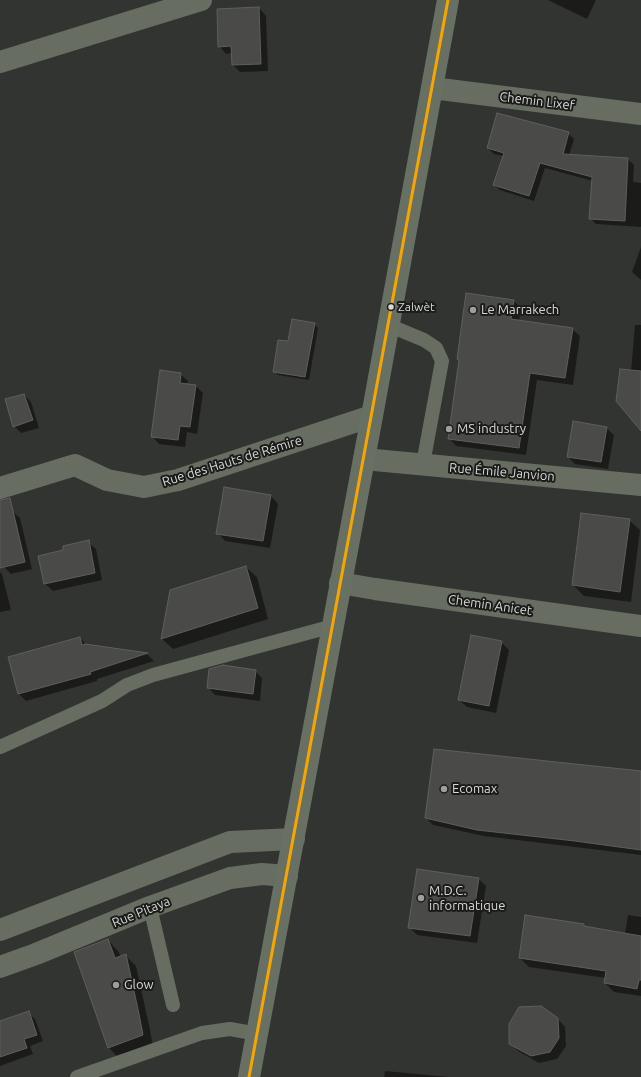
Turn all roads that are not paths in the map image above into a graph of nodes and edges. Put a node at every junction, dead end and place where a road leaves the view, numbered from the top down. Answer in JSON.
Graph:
{"nodes":[{"id":1,"x":201,"y":0,"type":"edge"},
{"id":2,"x":448,"y":0,"type":"edge"},
{"id":3,"x":0,"y":62,"type":"edge"},
{"id":4,"x":432,"y":88,"type":"junction"},
{"id":5,"x":641,"y":114,"type":"edge"},
{"id":6,"x":388,"y":325,"type":"junction"},
{"id":7,"x":372,"y":416,"type":"junction"},
{"id":8,"x":364,"y":459,"type":"junction"},
{"id":9,"x":423,"y":464,"type":"junction"},
{"id":10,"x":641,"y":485,"type":"edge"},
{"id":11,"x":0,"y":488,"type":"edge"},
{"id":12,"x":340,"y":583,"type":"junction"},
{"id":13,"x":333,"y":626,"type":"junction"},
{"id":14,"x":641,"y":626,"type":"edge"},
{"id":15,"x":0,"y":748,"type":"edge"},
{"id":16,"x":294,"y":839,"type":"junction"},
{"id":17,"x":287,"y":876,"type":"junction"},
{"id":18,"x":150,"y":908,"type":"junction"},
{"id":19,"x":0,"y":930,"type":"edge"},
{"id":20,"x":0,"y":967,"type":"edge"},
{"id":21,"x":173,"y":1005,"type":"dead end"},
{"id":22,"x":258,"y":1034,"type":"junction"},
{"id":23,"x":77,"y":1077,"type":"edge"},
{"id":24,"x":249,"y":1077,"type":"edge"}],
"edges":[{"from":1,"to":3,"type":"street"},
{"from":2,"to":4,"type":"main road"},
{"from":4,"to":5,"type":"street","name":"Chemin Lixef"},
{"from":4,"to":6,"type":"main road"},
{"from":6,"to":7,"type":"main road"},
{"from":6,"to":9,"type":"lane"},
{"from":7,"to":8,"type":"main road"},
{"from":7,"to":11,"type":"street","name":"Rue des Hauts de Rémire"},
{"from":8,"to":9,"type":"street","name":"Rue Émile Janvion"},
{"from":8,"to":12,"type":"main road"},
{"from":9,"to":10,"type":"street","name":"Rue Émile Janvion"},
{"from":12,"to":13,"type":"main road"},
{"from":12,"to":14,"type":"street","name":"Chemin Anicet"},
{"from":13,"to":15,"type":"lane"},
{"from":13,"to":16,"type":"main road"},
{"from":16,"to":17,"type":"main road"},
{"from":16,"to":19,"type":"street"},
{"from":17,"to":18,"type":"street","name":"Rue Pitaya"},
{"from":17,"to":22,"type":"main road"},
{"from":18,"to":20,"type":"street","name":"Rue Pitaya"},
{"from":18,"to":21,"type":"lane"},
{"from":22,"to":23,"type":"lane"},
{"from":22,"to":24,"type":"main road"}]}
